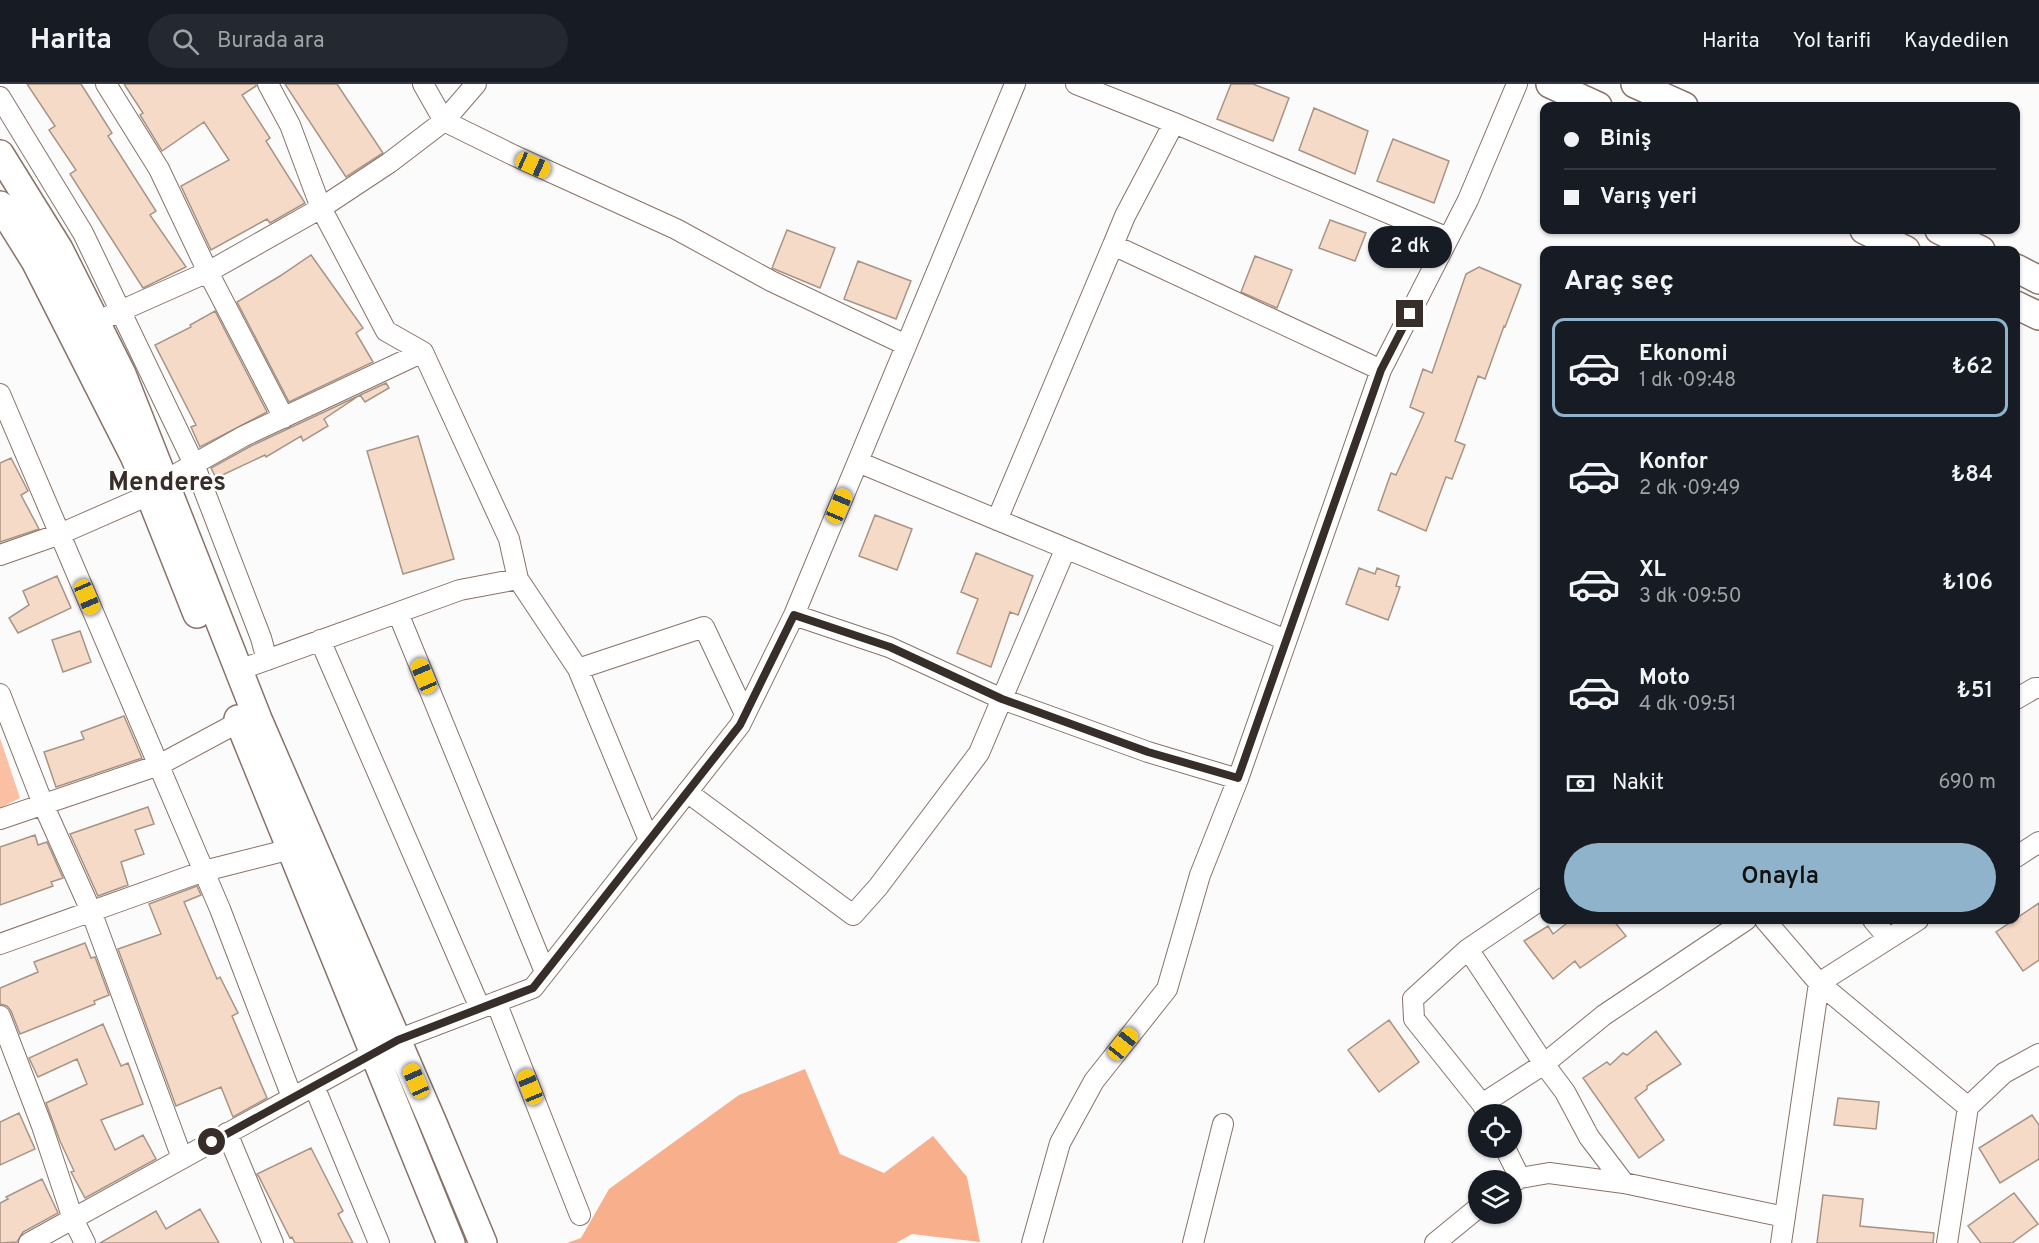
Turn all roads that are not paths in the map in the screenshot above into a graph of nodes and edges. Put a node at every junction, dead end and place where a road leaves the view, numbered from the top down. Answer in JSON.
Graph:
{"nodes":[{"id":1,"x":106,"y":84,"type":"edge"},
{"id":2,"x":268,"y":84,"type":"edge"},
{"id":3,"x":423,"y":84,"type":"edge"},
{"id":4,"x":476,"y":84,"type":"edge"},
{"id":5,"x":1015,"y":84,"type":"edge"},
{"id":6,"x":1076,"y":84,"type":"edge"},
{"id":7,"x":1517,"y":84,"type":"edge"},
{"id":8,"x":1550,"y":84,"type":"edge"},
{"id":9,"x":1635,"y":84,"type":"edge"},
{"id":10,"x":0,"y":97,"type":"edge"},
{"id":11,"x":1589,"y":102,"type":"edge"},
{"id":12,"x":1675,"y":102,"type":"edge"},
{"id":13,"x":444,"y":121,"type":"junction"},
{"id":14,"x":1174,"y":123,"type":"junction"},
{"id":15,"x":0,"y":154,"type":"edge"},
{"id":16,"x":0,"y":205,"type":"edge"},
{"id":17,"x":321,"y":208,"type":"junction"},
{"id":18,"x":1872,"y":234,"type":"edge"},
{"id":19,"x":1947,"y":234,"type":"edge"},
{"id":20,"x":1448,"y":238,"type":"junction"},
{"id":21,"x":1113,"y":244,"type":"junction"},
{"id":22,"x":1898,"y":246,"type":"edge"},
{"id":23,"x":1973,"y":246,"type":"edge"},
{"id":24,"x":2020,"y":270,"type":"edge"},
{"id":25,"x":208,"y":272,"type":"junction"},
{"id":26,"x":2039,"y":280,"type":"edge"},
{"id":27,"x":2020,"y":307,"type":"edge"},
{"id":28,"x":120,"y":311,"type":"junction"},
{"id":29,"x":2039,"y":316,"type":"edge"},
{"id":30,"x":96,"y":321,"type":"junction"},
{"id":31,"x":906,"y":345,"type":"junction"},
{"id":32,"x":423,"y":352,"type":"junction"},
{"id":33,"x":1381,"y":370,"type":"junction"},
{"id":34,"x":0,"y":394,"type":"edge"},
{"id":35,"x":284,"y":418,"type":"junction"},
{"id":36,"x":858,"y":462,"type":"junction"},
{"id":37,"x":194,"y":464,"type":"junction"},
{"id":38,"x":157,"y":488,"type":"junction"},
{"id":39,"x":997,"y":520,"type":"junction"},
{"id":40,"x":60,"y":534,"type":"junction"},
{"id":41,"x":1065,"y":550,"type":"junction"},
{"id":42,"x":0,"y":555,"type":"edge"},
{"id":43,"x":518,"y":579,"type":"junction"},
{"id":44,"x":398,"y":613,"type":"junction"},
{"id":45,"x":794,"y":615,"type":"junction"},
{"id":46,"x":320,"y":640,"type":"junction"},
{"id":47,"x":1286,"y":640,"type":"junction"},
{"id":48,"x":267,"y":660,"type":"junction"},
{"id":49,"x":578,"y":669,"type":"junction"},
{"id":50,"x":239,"y":670,"type":"junction"},
{"id":51,"x":2039,"y":688,"type":"edge"},
{"id":52,"x":2020,"y":697,"type":"edge"},
{"id":53,"x":1002,"y":699,"type":"junction"},
{"id":54,"x":2,"y":706,"type":"edge"},
{"id":55,"x":746,"y":714,"type":"junction"},
{"id":56,"x":239,"y":722,"type":"junction"},
{"id":57,"x":159,"y":765,"type":"junction"},
{"id":58,"x":1238,"y":778,"type":"junction"},
{"id":59,"x":687,"y":792,"type":"junction"},
{"id":60,"x":44,"y":804,"type":"junction"},
{"id":61,"x":0,"y":819,"type":"edge"},
{"id":62,"x":649,"y":840,"type":"junction"},
{"id":63,"x":2039,"y":842,"type":"edge"},
{"id":64,"x":291,"y":849,"type":"junction"},
{"id":65,"x":2020,"y":854,"type":"edge"},
{"id":66,"x":204,"y":871,"type":"junction"},
{"id":67,"x":1540,"y":900,"type":"edge"},
{"id":68,"x":91,"y":912,"type":"junction"},
{"id":69,"x":1740,"y":924,"type":"edge"},
{"id":70,"x":1768,"y":924,"type":"edge"},
{"id":71,"x":1876,"y":924,"type":"edge"},
{"id":72,"x":1911,"y":924,"type":"edge"},
{"id":73,"x":1888,"y":938,"type":"junction"},
{"id":74,"x":0,"y":944,"type":"edge"},
{"id":75,"x":1468,"y":949,"type":"junction"},
{"id":76,"x":545,"y":972,"type":"junction"},
{"id":77,"x":1819,"y":982,"type":"junction"},
{"id":78,"x":488,"y":1005,"type":"junction"},
{"id":79,"x":0,"y":1016,"type":"edge"},
{"id":80,"x":398,"y":1040,"type":"junction"},
{"id":81,"x":374,"y":1054,"type":"junction"},
{"id":82,"x":2039,"y":1054,"type":"edge"},
{"id":83,"x":1544,"y":1064,"type":"junction"},
{"id":84,"x":314,"y":1086,"type":"junction"},
{"id":85,"x":292,"y":1097,"type":"junction"},
{"id":86,"x":1481,"y":1104,"type":"edge"},
{"id":87,"x":1492,"y":1104,"type":"edge"},
{"id":88,"x":1968,"y":1107,"type":"junction"},
{"id":89,"x":1223,"y":1124,"type":"dead end"},
{"id":90,"x":227,"y":1133,"type":"junction"},
{"id":91,"x":182,"y":1158,"type":"junction"},
{"id":92,"x":1522,"y":1179,"type":"edge"},
{"id":93,"x":1624,"y":1182,"type":"junction"},
{"id":94,"x":580,"y":1215,"type":"dead end"},
{"id":95,"x":1468,"y":1216,"type":"edge"},
{"id":96,"x":1785,"y":1217,"type":"junction"},
{"id":97,"x":73,"y":1219,"type":"junction"},
{"id":98,"x":29,"y":1243,"type":"edge"},
{"id":99,"x":85,"y":1243,"type":"edge"},
{"id":100,"x":273,"y":1243,"type":"edge"},
{"id":101,"x":379,"y":1243,"type":"edge"},
{"id":102,"x":451,"y":1243,"type":"edge"},
{"id":103,"x":483,"y":1243,"type":"edge"},
{"id":104,"x":1032,"y":1243,"type":"edge"},
{"id":105,"x":1193,"y":1243,"type":"edge"},
{"id":106,"x":1435,"y":1243,"type":"edge"},
{"id":107,"x":1781,"y":1243,"type":"edge"},
{"id":108,"x":1947,"y":1243,"type":"edge"}],
"edges":[{"from":1,"to":25,"type":"street"},
{"from":2,"to":17,"type":"street"},
{"from":3,"to":13,"type":"street"},
{"from":4,"to":13,"type":"street"},
{"from":5,"to":31,"type":"street"},
{"from":6,"to":14,"type":"street"},
{"from":7,"to":20,"type":"street"},
{"from":8,"to":11,"type":"main road"},
{"from":9,"to":12,"type":"main road"},
{"from":10,"to":28,"type":"street"},
{"from":13,"to":17,"type":"street"},
{"from":13,"to":31,"type":"street"},
{"from":14,"to":20,"type":"street"},
{"from":14,"to":21,"type":"street"},
{"from":15,"to":30,"type":"main road"},
{"from":16,"to":38,"type":"main road"},
{"from":17,"to":25,"type":"street"},
{"from":17,"to":32,"type":"street"},
{"from":18,"to":22,"type":"main road"},
{"from":19,"to":23,"type":"main road"},
{"from":20,"to":33,"type":"street"},
{"from":21,"to":33,"type":"street"},
{"from":21,"to":39,"type":"street"},
{"from":24,"to":26,"type":"main road"},
{"from":25,"to":28,"type":"street"},
{"from":25,"to":35,"type":"street"},
{"from":27,"to":29,"type":"main road"},
{"from":28,"to":30,"type":"street"},
{"from":28,"to":37,"type":"street"},
{"from":30,"to":38,"type":"main road"},
{"from":31,"to":36,"type":"street"},
{"from":32,"to":35,"type":"street"},
{"from":32,"to":43,"type":"street"},
{"from":33,"to":47,"type":"street"},
{"from":34,"to":40,"type":"street"},
{"from":35,"to":37,"type":"street"},
{"from":36,"to":39,"type":"street"},
{"from":36,"to":45,"type":"street"},
{"from":37,"to":38,"type":"street"},
{"from":37,"to":48,"type":"street"},
{"from":38,"to":40,"type":"street"},
{"from":38,"to":50,"type":"main road"},
{"from":38,"to":56,"type":"main road"},
{"from":39,"to":41,"type":"street"},
{"from":40,"to":42,"type":"street"},
{"from":40,"to":57,"type":"street"},
{"from":41,"to":47,"type":"street"},
{"from":41,"to":53,"type":"street"},
{"from":43,"to":44,"type":"street"},
{"from":43,"to":49,"type":"street"},
{"from":44,"to":46,"type":"street"},
{"from":44,"to":76,"type":"street"},
{"from":45,"to":53,"type":"street"},
{"from":45,"to":55,"type":"street"},
{"from":46,"to":48,"type":"street"},
{"from":46,"to":78,"type":"street"},
{"from":47,"to":58,"type":"street"},
{"from":48,"to":50,"type":"street"},
{"from":49,"to":55,"type":"street"},
{"from":49,"to":62,"type":"street"},
{"from":50,"to":80,"type":"main road"},
{"from":51,"to":52,"type":"street"},
{"from":53,"to":58,"type":"street"},
{"from":53,"to":59,"type":"street"},
{"from":54,"to":60,"type":"street"},
{"from":55,"to":59,"type":"street"},
{"from":56,"to":57,"type":"street"},
{"from":56,"to":64,"type":"main road"},
{"from":57,"to":60,"type":"street"},
{"from":57,"to":66,"type":"street"},
{"from":58,"to":104,"type":"street"},
{"from":59,"to":62,"type":"street"},
{"from":60,"to":61,"type":"street"},
{"from":60,"to":68,"type":"street"},
{"from":62,"to":76,"type":"street"},
{"from":63,"to":65,"type":"street"},
{"from":64,"to":66,"type":"street"},
{"from":64,"to":81,"type":"main road"},
{"from":66,"to":68,"type":"street"},
{"from":66,"to":85,"type":"street"},
{"from":67,"to":75,"type":"street"},
{"from":68,"to":74,"type":"street"},
{"from":68,"to":91,"type":"street"},
{"from":69,"to":83,"type":"street"},
{"from":70,"to":77,"type":"street"},
{"from":71,"to":73,"type":"street"},
{"from":72,"to":73,"type":"street"},
{"from":73,"to":77,"type":"street"},
{"from":75,"to":83,"type":"street"},
{"from":75,"to":86,"type":"street"},
{"from":76,"to":78,"type":"street"},
{"from":77,"to":88,"type":"street"},
{"from":77,"to":96,"type":"street"},
{"from":78,"to":80,"type":"street"},
{"from":78,"to":94,"type":"street"},
{"from":79,"to":97,"type":"street"},
{"from":80,"to":81,"type":"street"},
{"from":80,"to":103,"type":"main road"},
{"from":81,"to":84,"type":"street"},
{"from":81,"to":102,"type":"main road"},
{"from":82,"to":88,"type":"street"},
{"from":83,"to":87,"type":"street"},
{"from":83,"to":93,"type":"street"},
{"from":84,"to":85,"type":"street"},
{"from":84,"to":101,"type":"street"},
{"from":85,"to":90,"type":"street"},
{"from":88,"to":108,"type":"street"},
{"from":89,"to":105,"type":"street"},
{"from":90,"to":91,"type":"street"},
{"from":90,"to":100,"type":"street"},
{"from":91,"to":97,"type":"street"},
{"from":92,"to":93,"type":"street"},
{"from":93,"to":96,"type":"street"},
{"from":95,"to":106,"type":"street"},
{"from":96,"to":107,"type":"street"},
{"from":97,"to":98,"type":"street"},
{"from":97,"to":99,"type":"street"}]}
